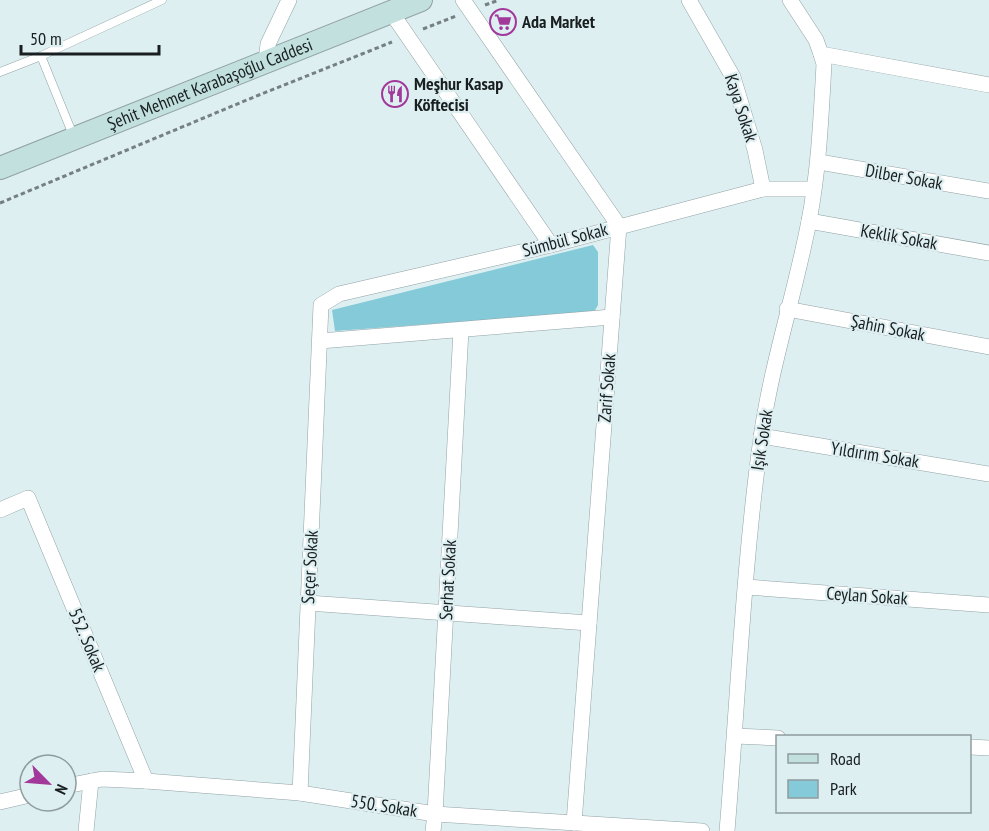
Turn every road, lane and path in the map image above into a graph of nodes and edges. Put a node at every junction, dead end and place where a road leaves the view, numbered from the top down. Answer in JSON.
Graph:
{"nodes":[{"id":1,"x":162,"y":0,"type":"edge"},
{"id":2,"x":289,"y":0,"type":"edge"},
{"id":3,"x":421,"y":0,"type":"edge"},
{"id":4,"x":499,"y":0,"type":"edge"},
{"id":5,"x":689,"y":0,"type":"edge"},
{"id":6,"x":790,"y":0,"type":"edge"},
{"id":7,"x":467,"y":5,"type":"edge"},
{"id":8,"x":391,"y":12,"type":"junction"},
{"id":9,"x":408,"y":35,"type":"junction"},
{"id":10,"x":821,"y":54,"type":"junction"},
{"id":11,"x":41,"y":56,"type":"junction"},
{"id":12,"x":266,"y":61,"type":"junction"},
{"id":13,"x":0,"y":72,"type":"edge"},
{"id":14,"x":989,"y":85,"type":"edge"},
{"id":15,"x":74,"y":137,"type":"junction"},
{"id":16,"x":819,"y":162,"type":"junction"},
{"id":17,"x":0,"y":168,"type":"edge"},
{"id":18,"x":764,"y":189,"type":"junction"},
{"id":19,"x":813,"y":189,"type":"junction"},
{"id":20,"x":989,"y":191,"type":"edge"},
{"id":21,"x":0,"y":203,"type":"edge"},
{"id":22,"x":809,"y":221,"type":"junction"},
{"id":23,"x":619,"y":226,"type":"junction"},
{"id":24,"x":551,"y":245,"type":"junction"},
{"id":25,"x":989,"y":253,"type":"edge"},
{"id":26,"x":321,"y":305,"type":"joint"},
{"id":27,"x":788,"y":309,"type":"junction"},
{"id":28,"x":612,"y":317,"type":"junction"},
{"id":29,"x":460,"y":330,"type":"junction"},
{"id":30,"x":320,"y":341,"type":"junction"},
{"id":31,"x":989,"y":347,"type":"edge"},
{"id":32,"x":761,"y":436,"type":"junction"},
{"id":33,"x":989,"y":474,"type":"edge"},
{"id":34,"x":0,"y":510,"type":"edge"},
{"id":35,"x":746,"y":587,"type":"junction"},
{"id":36,"x":308,"y":603,"type":"junction"},
{"id":37,"x":989,"y":605,"type":"edge"},
{"id":38,"x":446,"y":613,"type":"junction"},
{"id":39,"x":590,"y":623,"type":"junction"},
{"id":40,"x":735,"y":736,"type":"junction"},
{"id":41,"x":776,"y":738,"type":"edge"},
{"id":42,"x":971,"y":747,"type":"edge"},
{"id":43,"x":989,"y":748,"type":"edge"},
{"id":44,"x":91,"y":781,"type":"junction"},
{"id":45,"x":146,"y":781,"type":"junction"},
{"id":46,"x":78,"y":784,"type":"edge"},
{"id":47,"x":300,"y":793,"type":"junction"},
{"id":48,"x":18,"y":798,"type":"edge"},
{"id":49,"x":0,"y":802,"type":"edge"},
{"id":50,"x":435,"y":814,"type":"junction"},
{"id":51,"x":574,"y":823,"type":"junction"},
{"id":52,"x":613,"y":828,"type":"edge"},
{"id":53,"x":86,"y":831,"type":"edge"},
{"id":54,"x":433,"y":831,"type":"edge"},
{"id":55,"x":702,"y":831,"type":"edge"},
{"id":56,"x":727,"y":831,"type":"edge"}],
"edges":[{"from":1,"to":11,"type":"lane"},
{"from":2,"to":12,"type":"street"},
{"from":3,"to":8,"type":"main road","name":"Şehit Mehmet Karabaşoğlu Caddesi"},
{"from":4,"to":7,"type":"path"},
{"from":5,"to":18,"type":"street","name":"Kaya Sokak"},
{"from":6,"to":10,"type":"street"},
{"from":7,"to":9,"type":"path"},
{"from":7,"to":23,"type":"street"},
{"from":8,"to":9,"type":"street"},
{"from":8,"to":12,"type":"main road","name":"Şehit Mehmet Karabaşoğlu Caddesi"},
{"from":9,"to":21,"type":"path"},
{"from":9,"to":24,"type":"street"},
{"from":10,"to":14,"type":"street"},
{"from":10,"to":16,"type":"street","name":"Işık Sokak"},
{"from":11,"to":13,"type":"lane"},
{"from":11,"to":15,"type":"lane"},
{"from":12,"to":15,"type":"main road","name":"Şehit Mehmet Karabaşoğlu Caddesi"},
{"from":15,"to":17,"type":"main road","name":"Şehit Mehmet Karabaşoğlu Caddesi"},
{"from":16,"to":19,"type":"street","name":"Işık Sokak"},
{"from":16,"to":20,"type":"street","name":"Dilber Sokak"},
{"from":18,"to":19,"type":"street","name":"Sümbül Sokak"},
{"from":18,"to":23,"type":"street","name":"Sümbül Sokak"},
{"from":19,"to":22,"type":"street","name":"Işık Sokak"},
{"from":22,"to":25,"type":"street","name":"Keklik Sokak"},
{"from":22,"to":27,"type":"street","name":"Işık Sokak"},
{"from":23,"to":24,"type":"street","name":"Sümbül Sokak"},
{"from":23,"to":28,"type":"street","name":"Zarif Sokak"},
{"from":24,"to":26,"type":"street","name":"Sümbül Sokak"},
{"from":26,"to":30,"type":"street","name":"Seçer Sokak"},
{"from":27,"to":31,"type":"street","name":"Şahin Sokak"},
{"from":27,"to":32,"type":"street","name":"Işık Sokak"},
{"from":28,"to":29,"type":"street"},
{"from":28,"to":39,"type":"street","name":"Zarif Sokak"},
{"from":29,"to":30,"type":"street"},
{"from":29,"to":38,"type":"street","name":"Serhat Sokak"},
{"from":30,"to":36,"type":"street","name":"Seçer Sokak"},
{"from":32,"to":33,"type":"street","name":"Yıldırım Sokak"},
{"from":32,"to":35,"type":"street","name":"Işık Sokak"},
{"from":34,"to":45,"type":"street","name":"552. Sokak"},
{"from":35,"to":37,"type":"street","name":"Ceylan Sokak"},
{"from":35,"to":40,"type":"street","name":"Işık Sokak"},
{"from":36,"to":38,"type":"street"},
{"from":36,"to":47,"type":"street","name":"Seçer Sokak"},
{"from":38,"to":39,"type":"street"},
{"from":38,"to":50,"type":"street","name":"Serhat Sokak"},
{"from":39,"to":51,"type":"street","name":"Zarif Sokak"},
{"from":40,"to":41,"type":"street"},
{"from":40,"to":56,"type":"street","name":"Işık Sokak"},
{"from":42,"to":43,"type":"street"},
{"from":44,"to":45,"type":"street","name":"550. Sokak"},
{"from":44,"to":46,"type":"street","name":"550. Sokak"},
{"from":44,"to":53,"type":"street"},
{"from":45,"to":47,"type":"street","name":"550. Sokak"},
{"from":47,"to":50,"type":"street","name":"550. Sokak"},
{"from":48,"to":49,"type":"street"},
{"from":50,"to":51,"type":"street","name":"550. Sokak"},
{"from":50,"to":54,"type":"street","name":"Serhat Sokak"},
{"from":51,"to":52,"type":"street","name":"550. Sokak"},
{"from":52,"to":55,"type":"street","name":"550. Sokak"}]}
